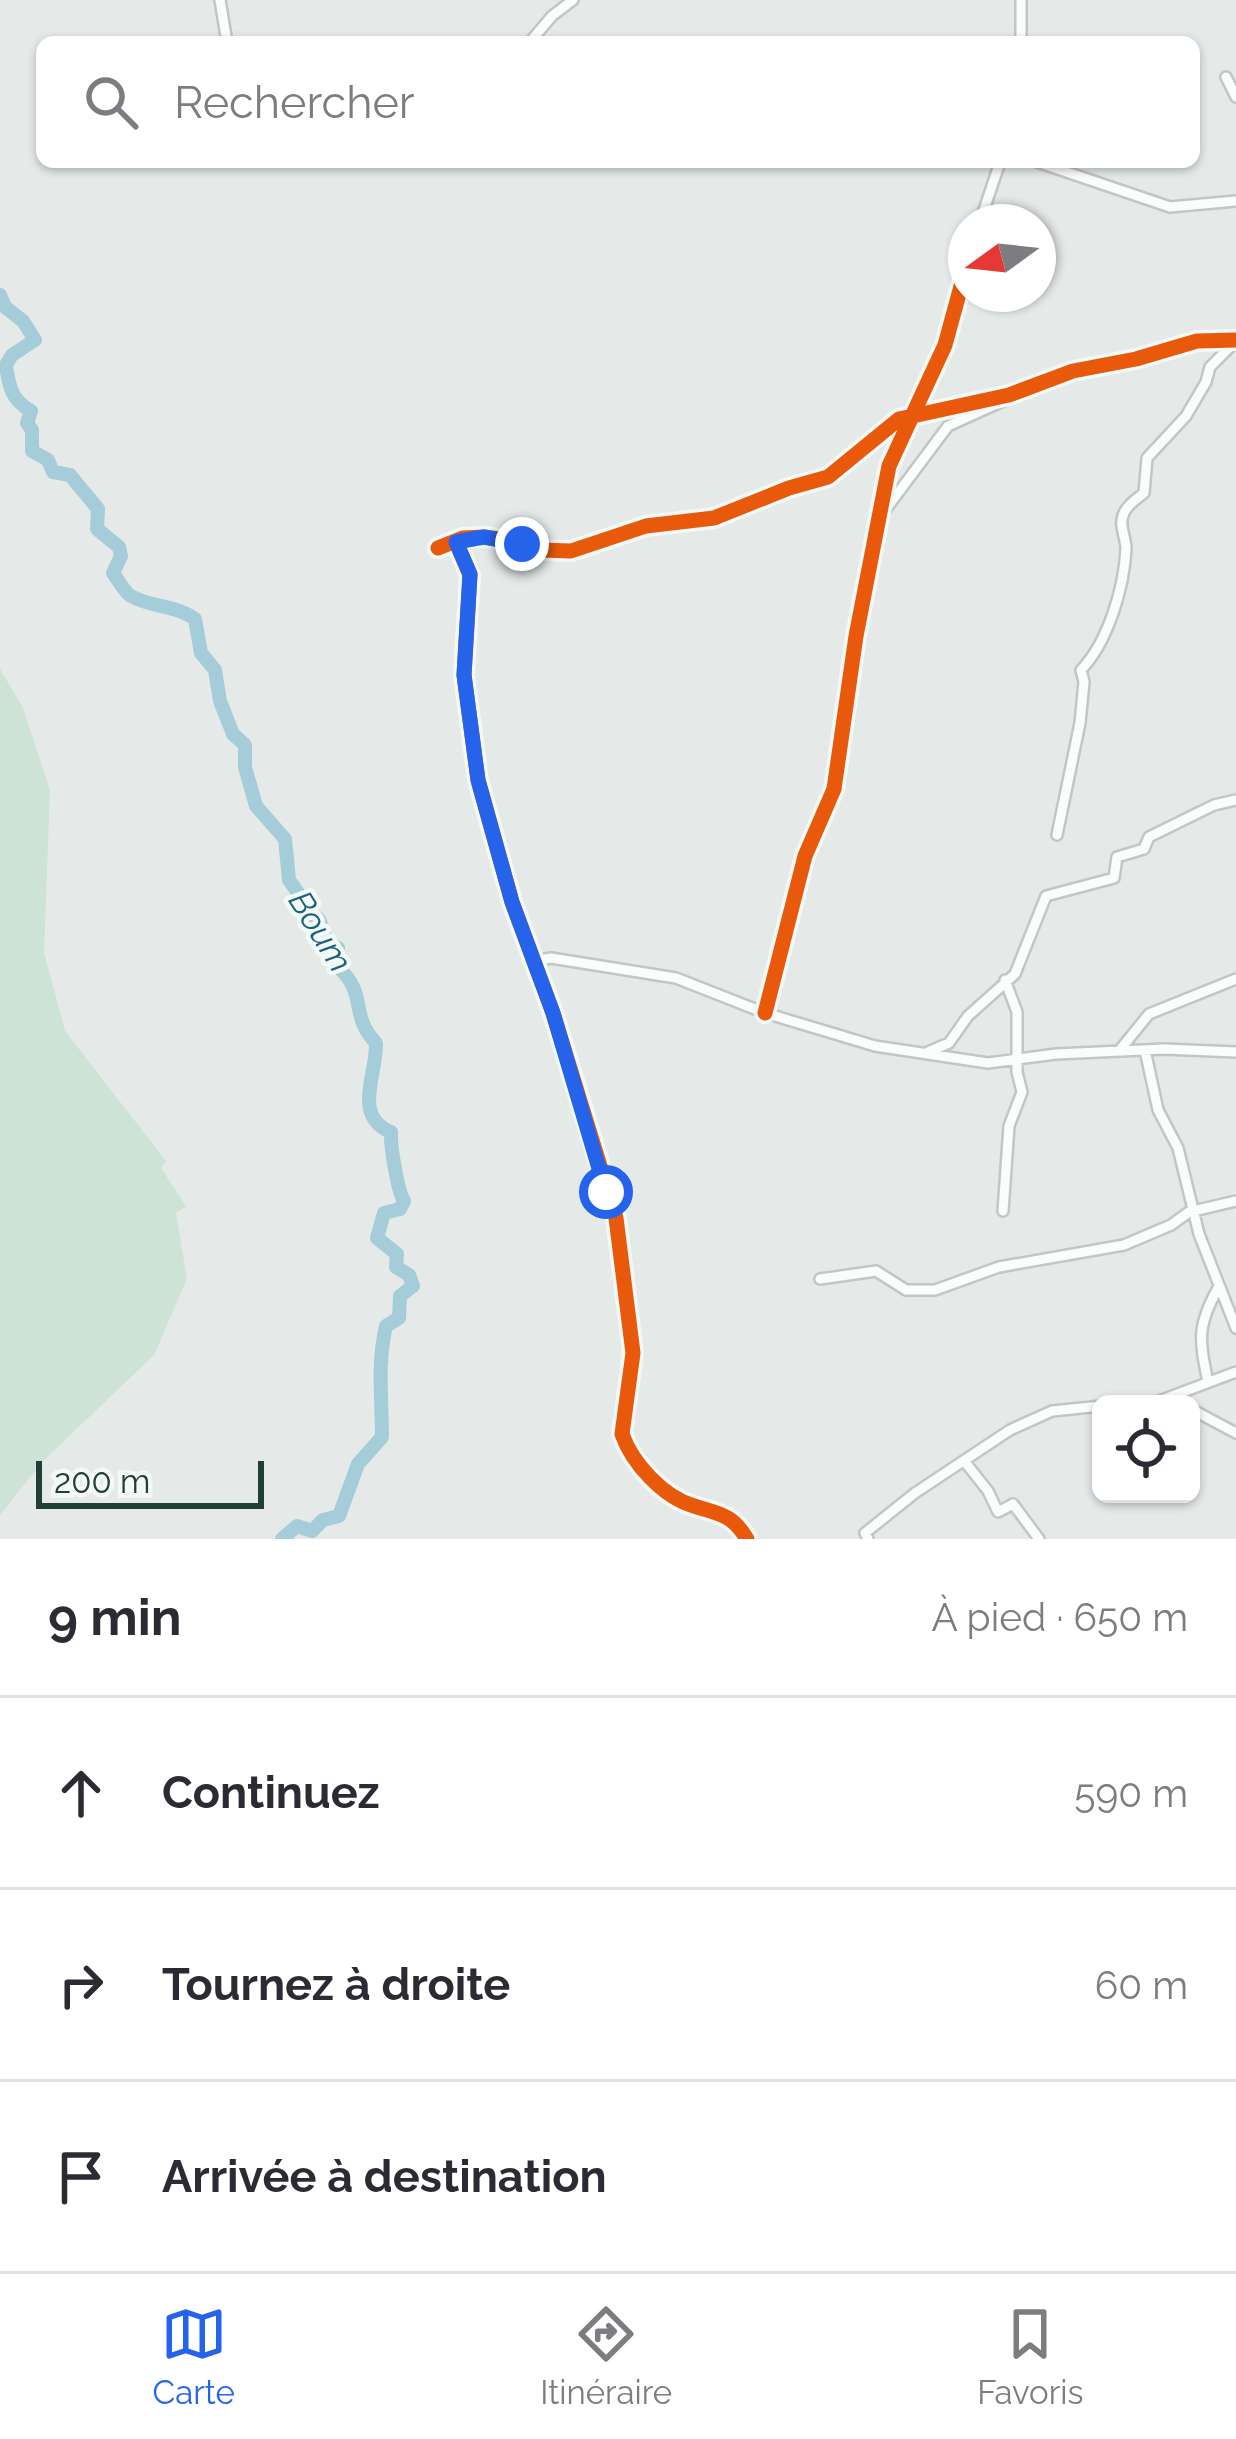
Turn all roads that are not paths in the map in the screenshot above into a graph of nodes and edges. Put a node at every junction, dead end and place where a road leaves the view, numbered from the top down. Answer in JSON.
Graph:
{"nodes":[{"id":1,"x":220,"y":0,"type":"edge"},
{"id":2,"x":573,"y":0,"type":"edge"},
{"id":3,"x":1021,"y":0,"type":"edge"},
{"id":4,"x":226,"y":36,"type":"edge"},
{"id":5,"x":535,"y":36,"type":"edge"},
{"id":6,"x":1022,"y":36,"type":"edge"},
{"id":7,"x":1226,"y":77,"type":"dead end"},
{"id":8,"x":1236,"y":97,"type":"edge"},
{"id":9,"x":998,"y":168,"type":"edge"},
{"id":10,"x":1055,"y":168,"type":"edge"},
{"id":11,"x":1236,"y":201,"type":"edge"},
{"id":12,"x":986,"y":204,"type":"edge"},
{"id":13,"x":954,"y":312,"type":"edge"},
{"id":14,"x":1236,"y":341,"type":"edge"},
{"id":15,"x":1015,"y":392,"type":"junction"},
{"id":16,"x":914,"y":417,"type":"junction"},
{"id":17,"x":879,"y":524,"type":"junction"},
{"id":18,"x":456,"y":542,"type":"junction"},
{"id":19,"x":437,"y":548,"type":"dead end"},
{"id":20,"x":1236,"y":800,"type":"edge"},
{"id":21,"x":1057,"y":835,"type":"dead end"},
{"id":22,"x":533,"y":962,"type":"junction"},
{"id":23,"x":1236,"y":979,"type":"edge"},
{"id":24,"x":1006,"y":980,"type":"junction"},
{"id":25,"x":765,"y":1012,"type":"junction"},
{"id":26,"x":1145,"y":1050,"type":"junction"},
{"id":27,"x":1119,"y":1051,"type":"junction"},
{"id":28,"x":928,"y":1052,"type":"junction"},
{"id":29,"x":1236,"y":1052,"type":"edge"},
{"id":30,"x":1018,"y":1059,"type":"junction"},
{"id":31,"x":1236,"y":1201,"type":"edge"},
{"id":32,"x":1193,"y":1210,"type":"junction"},
{"id":33,"x":1003,"y":1211,"type":"dead end"},
{"id":34,"x":820,"y":1280,"type":"dead end"},
{"id":35,"x":1218,"y":1288,"type":"junction"},
{"id":36,"x":1236,"y":1328,"type":"edge"},
{"id":37,"x":1236,"y":1372,"type":"edge"},
{"id":38,"x":1208,"y":1382,"type":"junction"},
{"id":39,"x":1185,"y":1395,"type":"edge"},
{"id":40,"x":1092,"y":1407,"type":"edge"},
{"id":41,"x":1200,"y":1414,"type":"edge"},
{"id":42,"x":1236,"y":1432,"type":"edge"},
{"id":43,"x":965,"y":1462,"type":"junction"},
{"id":44,"x":747,"y":1539,"type":"edge"},
{"id":45,"x":868,"y":1539,"type":"edge"},
{"id":46,"x":1039,"y":1539,"type":"edge"}],
"edges":[{"from":1,"to":4,"type":"street"},
{"from":2,"to":5,"type":"street"},
{"from":3,"to":6,"type":"street"},
{"from":7,"to":8,"type":"street"},
{"from":9,"to":12,"type":"street"},
{"from":10,"to":11,"type":"street"},
{"from":13,"to":16,"type":"street"},
{"from":14,"to":15,"type":"street"},
{"from":14,"to":21,"type":"street"},
{"from":15,"to":16,"type":"street"},
{"from":15,"to":17,"type":"street"},
{"from":16,"to":17,"type":"street"},
{"from":16,"to":18,"type":"street"},
{"from":17,"to":25,"type":"street"},
{"from":18,"to":19,"type":"street"},
{"from":18,"to":22,"type":"street"},
{"from":20,"to":24,"type":"street"},
{"from":22,"to":25,"type":"street"},
{"from":22,"to":44,"type":"street"},
{"from":23,"to":27,"type":"street"},
{"from":24,"to":28,"type":"street"},
{"from":24,"to":30,"type":"street"},
{"from":25,"to":28,"type":"street"},
{"from":26,"to":27,"type":"street"},
{"from":26,"to":29,"type":"street"},
{"from":26,"to":32,"type":"street"},
{"from":27,"to":30,"type":"street"},
{"from":28,"to":30,"type":"street"},
{"from":30,"to":33,"type":"street"},
{"from":31,"to":32,"type":"street"},
{"from":32,"to":34,"type":"street"},
{"from":32,"to":35,"type":"street"},
{"from":35,"to":36,"type":"street"},
{"from":35,"to":38,"type":"street"},
{"from":37,"to":38,"type":"street"},
{"from":38,"to":39,"type":"street"},
{"from":40,"to":43,"type":"street"},
{"from":41,"to":42,"type":"street"},
{"from":43,"to":45,"type":"street"},
{"from":43,"to":46,"type":"street"}]}
